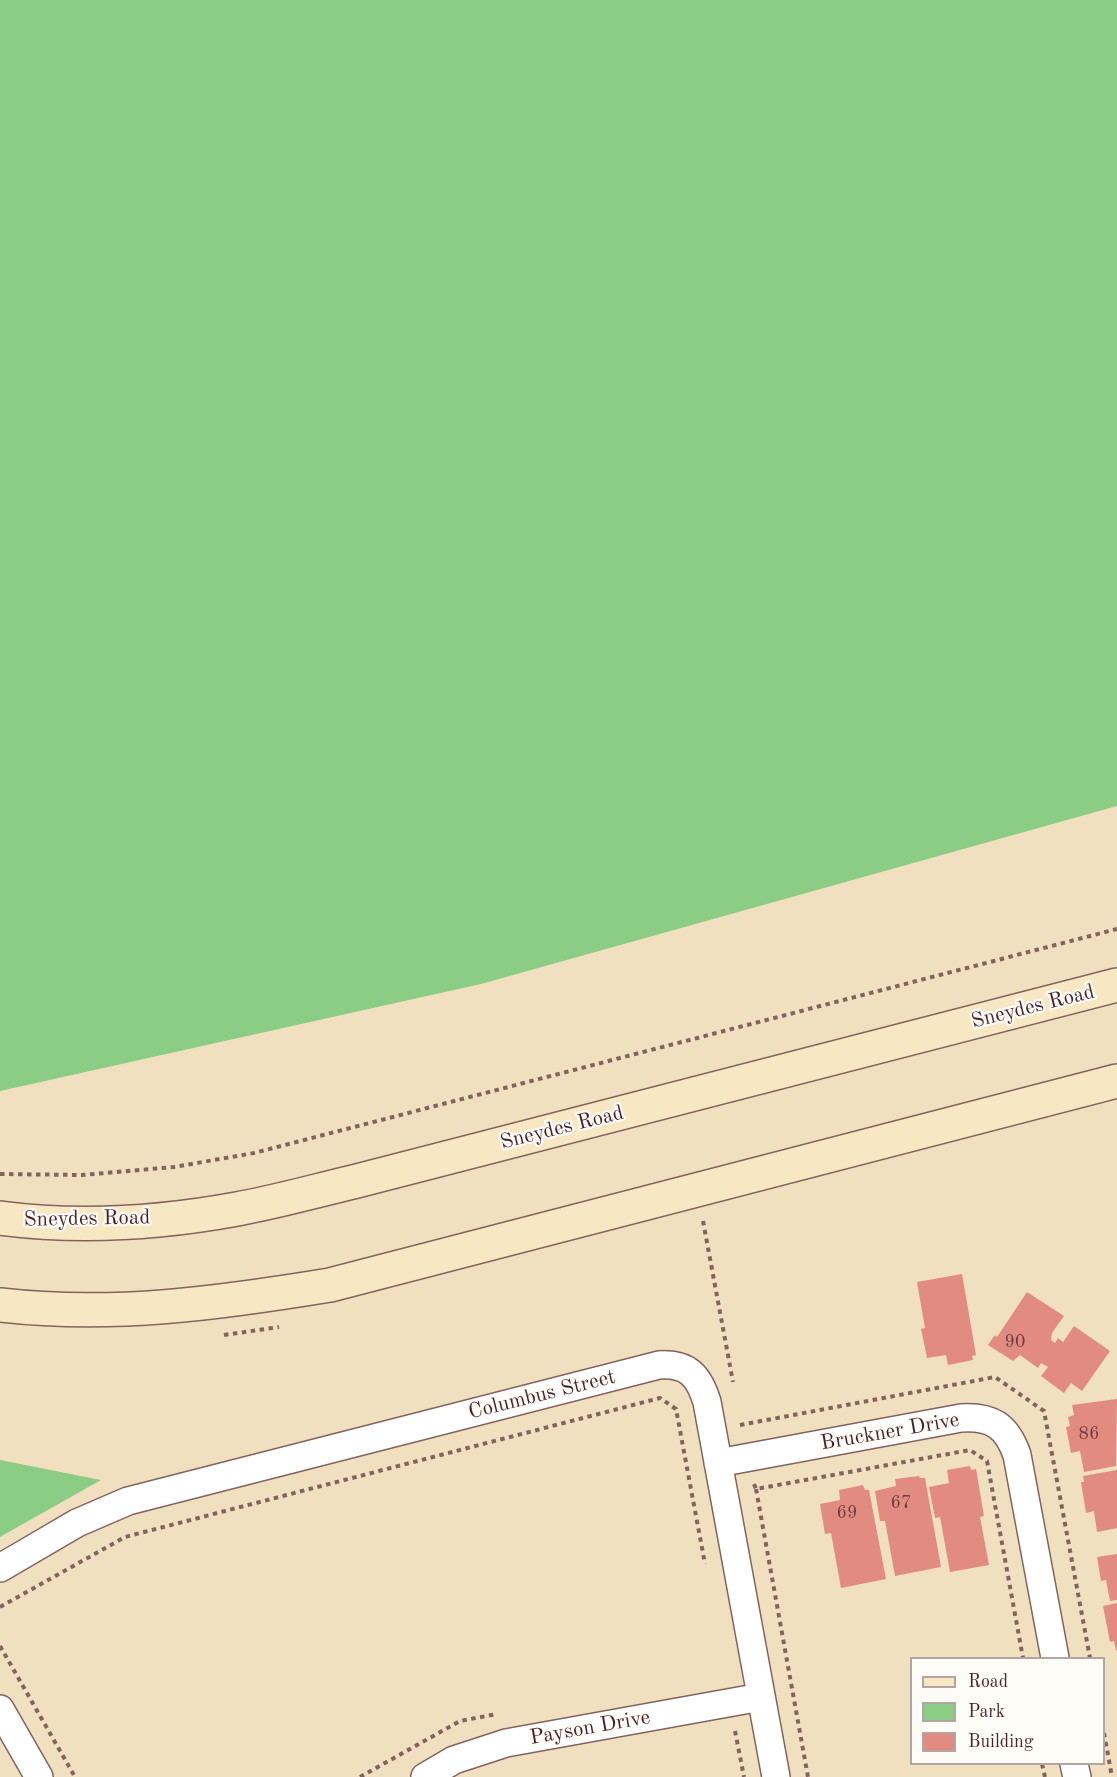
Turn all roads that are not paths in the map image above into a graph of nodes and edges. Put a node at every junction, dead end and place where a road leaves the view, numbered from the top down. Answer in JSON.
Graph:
{"nodes":[{"id":1,"x":1117,"y":985,"type":"edge"},
{"id":2,"x":1117,"y":1081,"type":"edge"},
{"id":3,"x":0,"y":1218,"type":"edge"},
{"id":4,"x":0,"y":1305,"type":"edge"},
{"id":5,"x":718,"y":1463,"type":"junction"},
{"id":6,"x":0,"y":1568,"type":"edge"},
{"id":7,"x":1055,"y":1657,"type":"edge"},
{"id":8,"x":761,"y":1697,"type":"junction"},
{"id":9,"x":0,"y":1708,"type":"edge"},
{"id":10,"x":39,"y":1777,"type":"edge"},
{"id":11,"x":425,"y":1777,"type":"edge"},
{"id":12,"x":776,"y":1777,"type":"edge"}],
"edges":[{"from":1,"to":3,"type":"main road","name":"Sneydes Road"},
{"from":2,"to":4,"type":"main road"},
{"from":5,"to":6,"type":"street","name":"Columbus Street"},
{"from":5,"to":7,"type":"street","name":"Bruckner Drive"},
{"from":5,"to":8,"type":"street","name":"Columbus Street"},
{"from":8,"to":11,"type":"street","name":"Payson Drive"},
{"from":8,"to":12,"type":"street","name":"Columbus Street"},
{"from":9,"to":10,"type":"street"}]}
